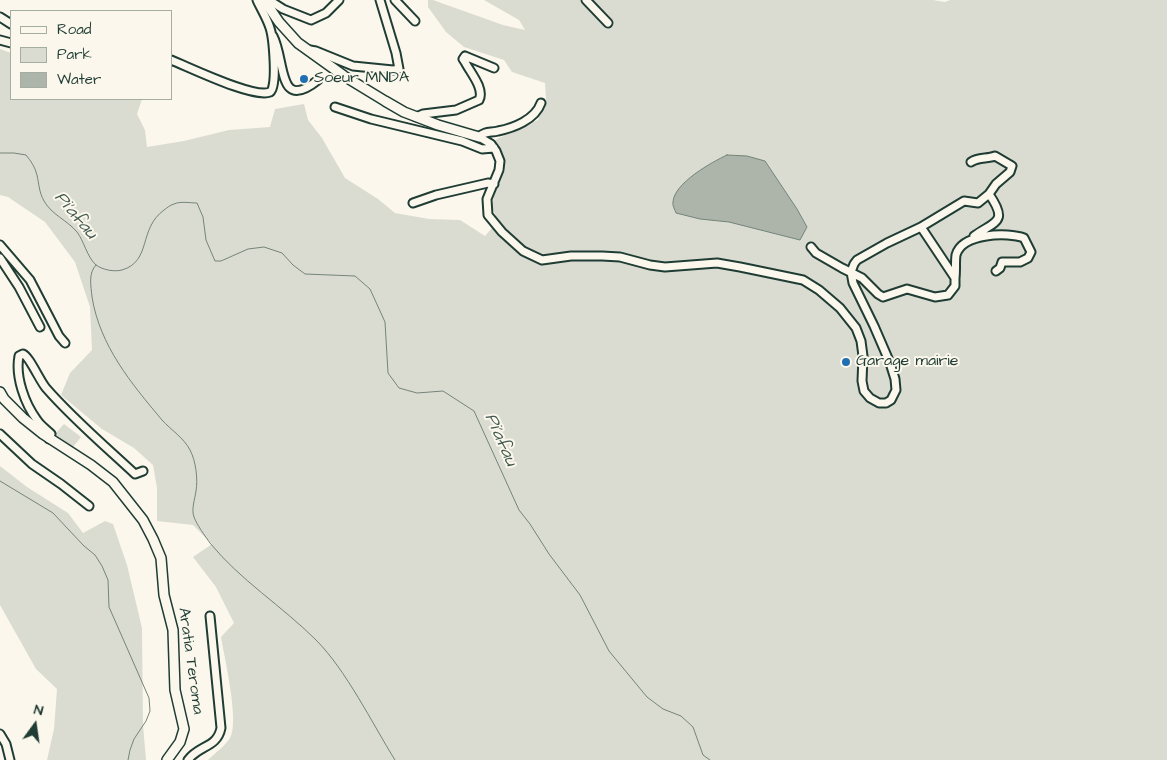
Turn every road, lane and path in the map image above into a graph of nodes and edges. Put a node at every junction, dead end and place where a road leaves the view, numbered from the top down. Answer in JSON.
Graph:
{"nodes":[{"id":1,"x":257,"y":0,"type":"edge"},
{"id":2,"x":264,"y":0,"type":"edge"},
{"id":3,"x":269,"y":0,"type":"edge"},
{"id":4,"x":339,"y":0,"type":"edge"},
{"id":5,"x":380,"y":0,"type":"edge"},
{"id":6,"x":395,"y":0,"type":"edge"},
{"id":7,"x":586,"y":0,"type":"edge"},
{"id":8,"x":415,"y":21,"type":"dead end"},
{"id":9,"x":608,"y":24,"type":"dead end"},
{"id":10,"x":272,"y":34,"type":"junction"},
{"id":11,"x":307,"y":50,"type":"junction"},
{"id":12,"x":172,"y":60,"type":"edge"},
{"id":13,"x":494,"y":68,"type":"dead end"},
{"id":14,"x":318,"y":80,"type":"dead end"},
{"id":15,"x":541,"y":103,"type":"dead end"},
{"id":16,"x":335,"y":107,"type":"dead end"},
{"id":17,"x":416,"y":117,"type":"junction"},
{"id":18,"x":479,"y":137,"type":"junction"},
{"id":19,"x":494,"y":148,"type":"junction"},
{"id":20,"x":971,"y":162,"type":"dead end"},
{"id":21,"x":494,"y":184,"type":"junction"},
{"id":22,"x":988,"y":194,"type":"junction"},
{"id":23,"x":413,"y":203,"type":"dead end"},
{"id":24,"x":921,"y":227,"type":"junction"},
{"id":25,"x":965,"y":244,"type":"junction"},
{"id":26,"x":0,"y":245,"type":"edge"},
{"id":27,"x":811,"y":247,"type":"dead end"},
{"id":28,"x":0,"y":258,"type":"edge"},
{"id":29,"x":996,"y":271,"type":"dead end"},
{"id":30,"x":851,"y":274,"type":"junction"},
{"id":31,"x":955,"y":278,"type":"junction"},
{"id":32,"x":40,"y":328,"type":"dead end"},
{"id":33,"x":65,"y":343,"type":"dead end"},
{"id":34,"x":0,"y":392,"type":"edge"},
{"id":35,"x":0,"y":434,"type":"edge"},
{"id":36,"x":49,"y":439,"type":"junction"},
{"id":37,"x":143,"y":471,"type":"dead end"},
{"id":38,"x":89,"y":506,"type":"dead end"},
{"id":39,"x":210,"y":616,"type":"dead end"},
{"id":40,"x":0,"y":734,"type":"edge"},
{"id":41,"x":10,"y":760,"type":"edge"},
{"id":42,"x":166,"y":760,"type":"edge"},
{"id":43,"x":188,"y":760,"type":"edge"}],
"edges":[{"from":1,"to":10,"type":"street"},
{"from":2,"to":11,"type":"main road"},
{"from":3,"to":4,"type":"street"},
{"from":5,"to":11,"type":"street"},
{"from":6,"to":8,"type":"street"},
{"from":7,"to":9,"type":"street"},
{"from":10,"to":12,"type":"street"},
{"from":10,"to":14,"type":"street"},
{"from":11,"to":17,"type":"main road"},
{"from":13,"to":17,"type":"street"},
{"from":15,"to":18,"type":"street"},
{"from":16,"to":19,"type":"street"},
{"from":17,"to":18,"type":"main road"},
{"from":18,"to":19,"type":"street"},
{"from":19,"to":21,"type":"street"},
{"from":20,"to":22,"type":"street"},
{"from":21,"to":23,"type":"street"},
{"from":21,"to":30,"type":"street"},
{"from":22,"to":24,"type":"street"},
{"from":22,"to":25,"type":"street"},
{"from":24,"to":30,"type":"street"},
{"from":24,"to":31,"type":"street"},
{"from":25,"to":29,"type":"street"},
{"from":25,"to":31,"type":"street"},
{"from":26,"to":33,"type":"street"},
{"from":27,"to":30,"type":"street"},
{"from":28,"to":32,"type":"street"},
{"from":30,"to":31,"type":"street"},
{"from":34,"to":36,"type":"main road","name":"Aratia Teroma"},
{"from":35,"to":38,"type":"street"},
{"from":36,"to":37,"type":"street"},
{"from":36,"to":42,"type":"main road","name":"Aratia Teroma"},
{"from":39,"to":43,"type":"street"},
{"from":40,"to":41,"type":"street"}]}
